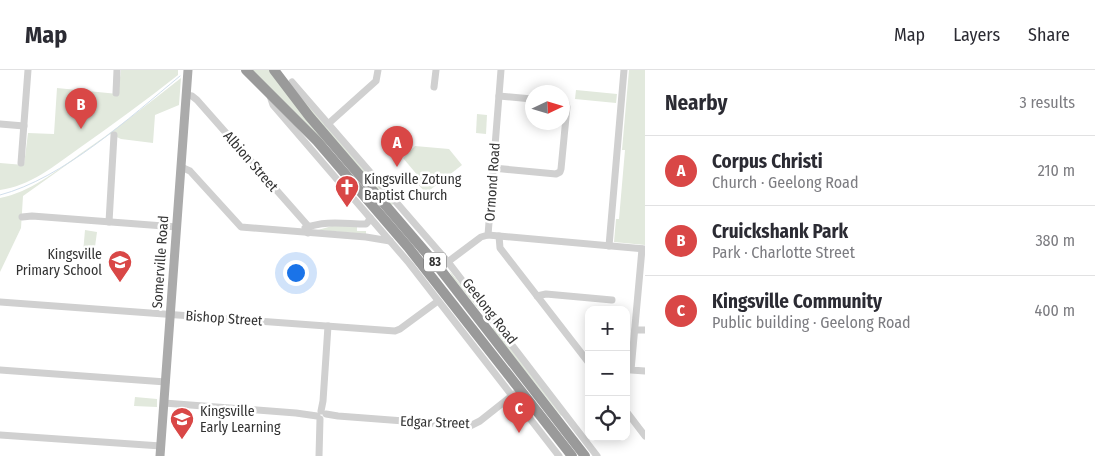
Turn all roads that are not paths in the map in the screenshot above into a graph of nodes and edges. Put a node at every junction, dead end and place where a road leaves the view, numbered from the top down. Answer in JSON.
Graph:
{"nodes":[{"id":1,"x":28,"y":70,"type":"edge"},
{"id":2,"x":117,"y":70,"type":"edge"},
{"id":3,"x":188,"y":70,"type":"edge"},
{"id":4,"x":246,"y":70,"type":"edge"},
{"id":5,"x":274,"y":70,"type":"edge"},
{"id":6,"x":378,"y":70,"type":"edge"},
{"id":7,"x":436,"y":70,"type":"edge"},
{"id":8,"x":501,"y":70,"type":"edge"},
{"id":9,"x":624,"y":70,"type":"edge"},
{"id":10,"x":292,"y":82,"type":"dead end"},
{"id":11,"x":434,"y":87,"type":"dead end"},
{"id":12,"x":116,"y":93,"type":"dead end"},
{"id":13,"x":186,"y":95,"type":"junction"},
{"id":14,"x":270,"y":96,"type":"junction"},
{"id":15,"x":499,"y":96,"type":"junction"},
{"id":16,"x":525,"y":98,"type":"edge"},
{"id":17,"x":0,"y":124,"type":"edge"},
{"id":18,"x":328,"y":124,"type":"junction"},
{"id":19,"x":24,"y":126,"type":"junction"},
{"id":20,"x":565,"y":130,"type":"edge"},
{"id":21,"x":114,"y":135,"type":"dead end"},
{"id":22,"x":324,"y":149,"type":"junction"},
{"id":23,"x":338,"y":150,"type":"junction"},
{"id":24,"x":321,"y":161,"type":"junction"},
{"id":25,"x":21,"y":163,"type":"dead end"},
{"id":26,"x":181,"y":167,"type":"junction"},
{"id":27,"x":492,"y":168,"type":"junction"},
{"id":28,"x":22,"y":217,"type":"dead end"},
{"id":29,"x":370,"y":218,"type":"junction"},
{"id":30,"x":108,"y":222,"type":"junction"},
{"id":31,"x":177,"y":227,"type":"junction"},
{"id":32,"x":309,"y":230,"type":"junction"},
{"id":33,"x":488,"y":235,"type":"junction"},
{"id":34,"x":499,"y":236,"type":"junction"},
{"id":35,"x":390,"y":241,"type":"junction"},
{"id":36,"x":609,"y":246,"type":"junction"},
{"id":37,"x":643,"y":249,"type":"edge"},
{"id":38,"x":440,"y":269,"type":"junction"},
{"id":39,"x":641,"y":293,"type":"edge"},
{"id":40,"x":538,"y":296,"type":"junction"},
{"id":41,"x":438,"y":300,"type":"junction"},
{"id":42,"x":612,"y":300,"type":"dead end"},
{"id":43,"x":0,"y":302,"type":"edge"},
{"id":44,"x":170,"y":314,"type":"junction"},
{"id":45,"x":328,"y":326,"type":"junction"},
{"id":46,"x":635,"y":330,"type":"junction"},
{"id":47,"x":645,"y":330,"type":"edge"},
{"id":48,"x":585,"y":358,"type":"edge"},
{"id":49,"x":0,"y":370,"type":"edge"},
{"id":50,"x":645,"y":371,"type":"edge"},
{"id":51,"x":166,"y":382,"type":"junction"},
{"id":52,"x":521,"y":389,"type":"junction"},
{"id":53,"x":164,"y":403,"type":"junction"},
{"id":54,"x":322,"y":415,"type":"junction"},
{"id":55,"x":630,"y":416,"type":"edge"},
{"id":56,"x":0,"y":434,"type":"edge"},
{"id":57,"x":645,"y":436,"type":"edge"},
{"id":58,"x":161,"y":446,"type":"junction"},
{"id":59,"x":160,"y":456,"type":"edge"},
{"id":60,"x":319,"y":456,"type":"edge"},
{"id":61,"x":559,"y":456,"type":"edge"},
{"id":62,"x":572,"y":456,"type":"edge"},
{"id":63,"x":585,"y":456,"type":"edge"},
{"id":64,"x":597,"y":456,"type":"edge"}],
"edges":[{"from":1,"to":19,"type":"street"},
{"from":2,"to":12,"type":"street"},
{"from":3,"to":13,"type":"main road","name":"Somerville Road"},
{"from":4,"to":14,"type":"highway","name":"Geelong Road","number":"83"},
{"from":5,"to":23,"type":"highway","name":"Geelong Road","number":"83"},
{"from":6,"to":18,"type":"street"},
{"from":7,"to":11,"type":"street"},
{"from":8,"to":15,"type":"street","name":"Ormond Road"},
{"from":9,"to":36,"type":"street"},
{"from":10,"to":18,"type":"street","name":"Geelong Road"},
{"from":13,"to":26,"type":"main road","name":"Somerville Road"},
{"from":13,"to":32,"type":"street","name":"Albion Street"},
{"from":14,"to":22,"type":"highway","name":"Geelong Road","number":"83"},
{"from":14,"to":24,"type":"street","name":"Geelong Road"},
{"from":15,"to":16,"type":"street"},
{"from":15,"to":27,"type":"street","name":"Ormond Road"},
{"from":17,"to":19,"type":"street"},
{"from":18,"to":38,"type":"street","name":"Geelong Road"},
{"from":19,"to":25,"type":"street"},
{"from":20,"to":27,"type":"street"},
{"from":21,"to":30,"type":"street"},
{"from":22,"to":23,"type":"highway"},
{"from":22,"to":24,"type":"street"},
{"from":22,"to":38,"type":"highway","name":"Geelong Road","number":"83"},
{"from":23,"to":38,"type":"highway","name":"Geelong Road","number":"83"},
{"from":24,"to":29,"type":"street","name":"Geelong Road"},
{"from":26,"to":31,"type":"main road","name":"Somerville Road"},
{"from":26,"to":32,"type":"street"},
{"from":27,"to":33,"type":"street","name":"Ormond Road"},
{"from":28,"to":30,"type":"street"},
{"from":29,"to":32,"type":"street"},
{"from":29,"to":35,"type":"street","name":"Geelong Road"},
{"from":30,"to":31,"type":"street"},
{"from":31,"to":44,"type":"main road","name":"Somerville Road"},
{"from":32,"to":35,"type":"street"},
{"from":33,"to":34,"type":"street"},
{"from":33,"to":38,"type":"street","name":"Ormond Road"},
{"from":34,"to":36,"type":"street"},
{"from":34,"to":40,"type":"street"},
{"from":35,"to":41,"type":"street","name":"Geelong Road"},
{"from":36,"to":37,"type":"street"},
{"from":37,"to":39,"type":"street"},
{"from":38,"to":52,"type":"highway","name":"Geelong Road","number":"83"},
{"from":38,"to":64,"type":"street","name":"Geelong Road"},
{"from":39,"to":46,"type":"street"},
{"from":40,"to":42,"type":"street"},
{"from":40,"to":48,"type":"street"},
{"from":41,"to":45,"type":"street","name":"Bishop Street"},
{"from":41,"to":52,"type":"street","name":"Geelong Road"},
{"from":43,"to":44,"type":"street","name":"Bishop Street"},
{"from":44,"to":45,"type":"street","name":"Bishop Street"},
{"from":44,"to":51,"type":"main road","name":"Somerville Road"},
{"from":45,"to":54,"type":"street"},
{"from":46,"to":47,"type":"street"},
{"from":46,"to":50,"type":"street"},
{"from":49,"to":51,"type":"street"},
{"from":51,"to":53,"type":"main road","name":"Somerville Road"},
{"from":52,"to":54,"type":"street","name":"Edgar Street"},
{"from":52,"to":61,"type":"street","name":"Geelong Road"},
{"from":52,"to":62,"type":"highway","name":"Geelong Road","number":"83"},
{"from":52,"to":63,"type":"highway","name":"Geelong Road","number":"83"},
{"from":53,"to":54,"type":"street","name":"Edgar Street"},
{"from":53,"to":58,"type":"main road","name":"Somerville Road"},
{"from":54,"to":60,"type":"street"},
{"from":55,"to":57,"type":"street"},
{"from":56,"to":58,"type":"street"},
{"from":58,"to":59,"type":"main road","name":"Somerville Road"}]}
